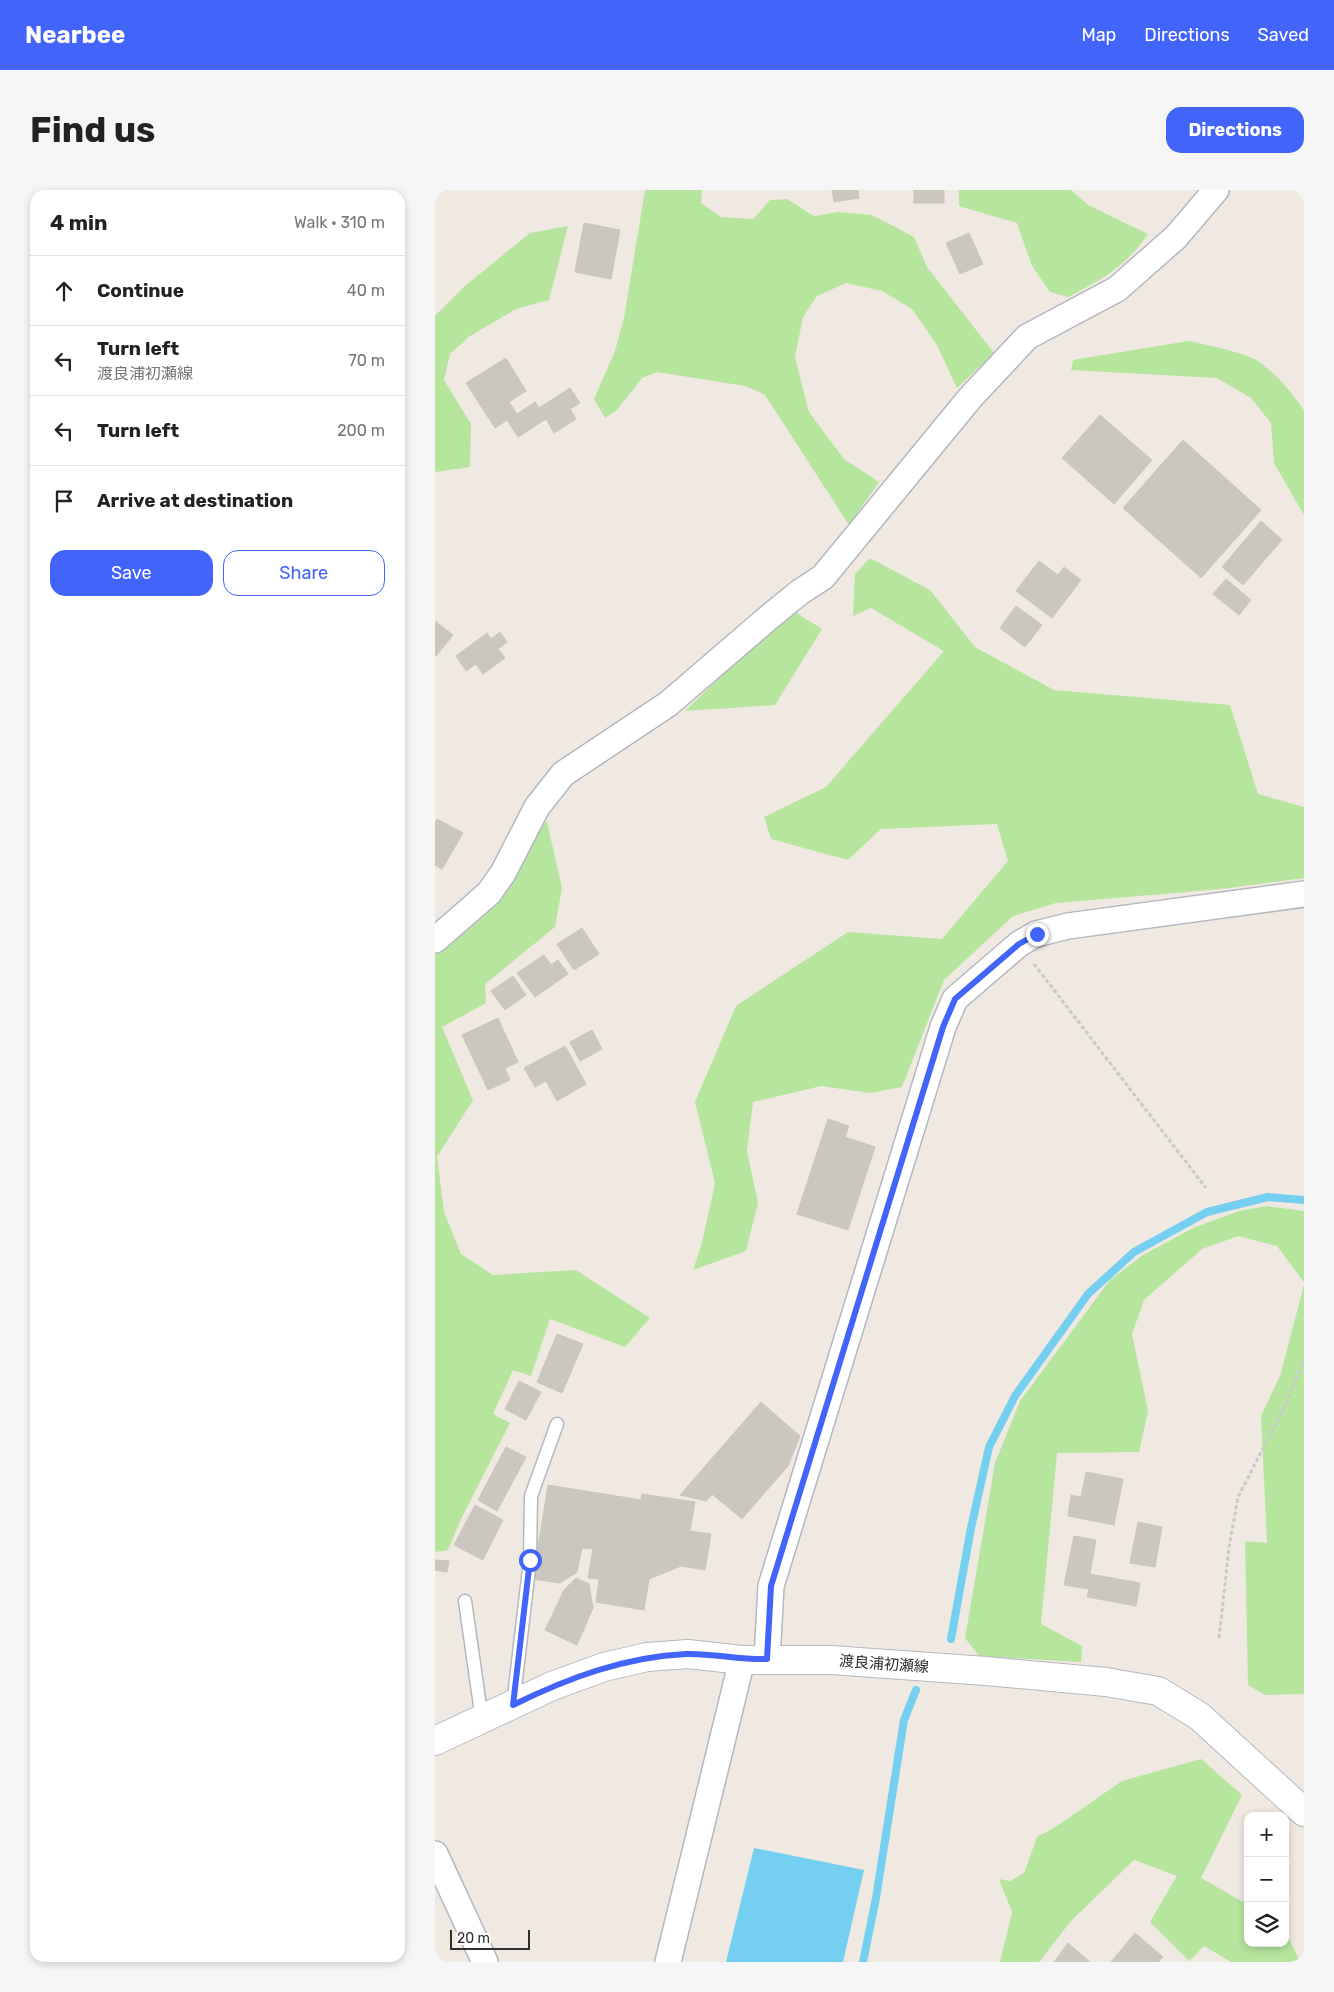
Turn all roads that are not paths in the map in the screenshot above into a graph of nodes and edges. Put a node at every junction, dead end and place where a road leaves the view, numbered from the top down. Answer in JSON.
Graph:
{"nodes":[{"id":1,"x":1216,"y":190,"type":"edge"},
{"id":2,"x":1304,"y":894,"type":"edge"},
{"id":3,"x":435,"y":940,"type":"edge"},
{"id":4,"x":557,"y":1424,"type":"dead end"},
{"id":5,"x":465,"y":1601,"type":"dead end"},
{"id":6,"x":755,"y":1659,"type":"junction"},
{"id":7,"x":513,"y":1705,"type":"junction"},
{"id":8,"x":482,"y":1720,"type":"junction"},
{"id":9,"x":435,"y":1741,"type":"edge"},
{"id":10,"x":1304,"y":1812,"type":"edge"},
{"id":11,"x":435,"y":1854,"type":"edge"},
{"id":12,"x":485,"y":1962,"type":"edge"},
{"id":13,"x":668,"y":1962,"type":"edge"}],
"edges":[{"from":1,"to":3,"type":"street"},
{"from":2,"to":6,"type":"street"},
{"from":4,"to":7,"type":"lane"},
{"from":5,"to":8,"type":"lane"},
{"from":6,"to":7,"type":"main road","name":"渡良浦初瀬線"},
{"from":6,"to":10,"type":"main road","name":"渡良浦初瀬線"},
{"from":6,"to":13,"type":"street"},
{"from":7,"to":8,"type":"main road","name":"渡良浦初瀬線"},
{"from":8,"to":9,"type":"main road","name":"渡良浦初瀬線"},
{"from":11,"to":12,"type":"street"}]}
